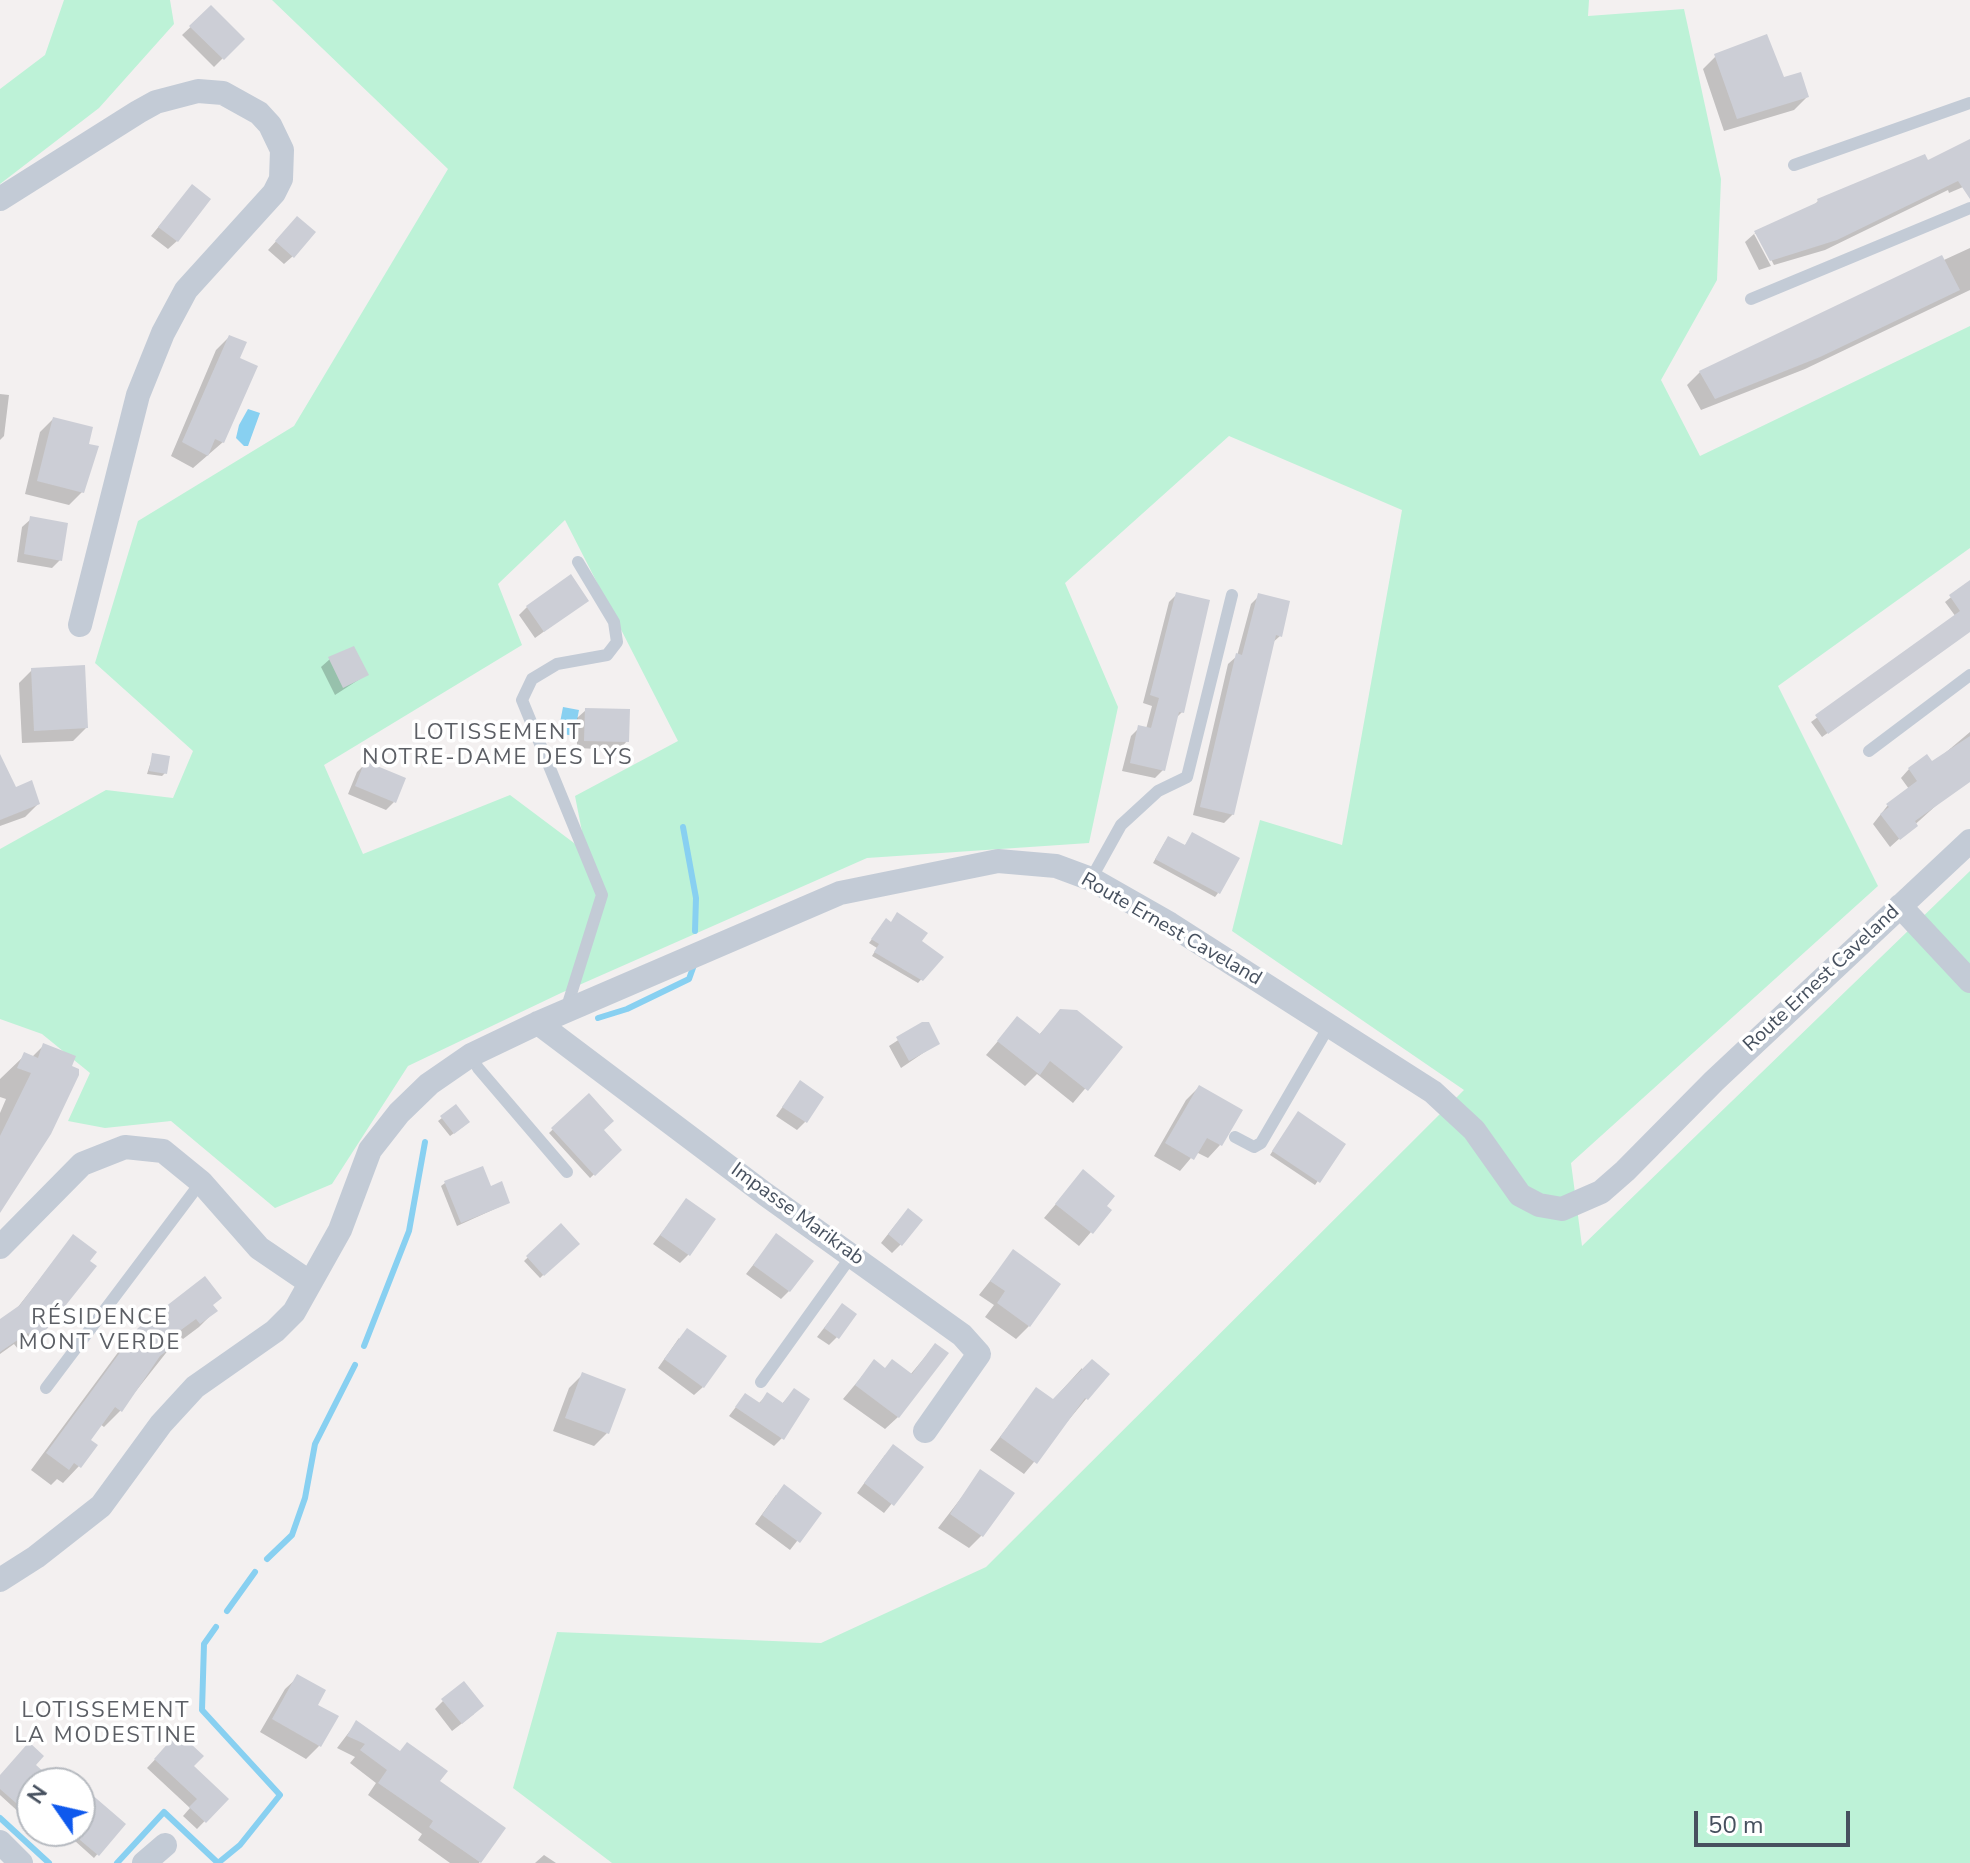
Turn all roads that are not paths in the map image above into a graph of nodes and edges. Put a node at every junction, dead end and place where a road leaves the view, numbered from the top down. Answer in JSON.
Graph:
{"nodes":[{"id":1,"x":1970,"y":103,"type":"edge"},
{"id":2,"x":1794,"y":165,"type":"dead end"},
{"id":3,"x":0,"y":199,"type":"edge"},
{"id":4,"x":1970,"y":208,"type":"edge"},
{"id":5,"x":1751,"y":299,"type":"dead end"},
{"id":6,"x":578,"y":562,"type":"dead end"},
{"id":7,"x":1232,"y":595,"type":"dead end"},
{"id":8,"x":80,"y":625,"type":"dead end"},
{"id":9,"x":1970,"y":675,"type":"edge"},
{"id":10,"x":1869,"y":751,"type":"dead end"},
{"id":11,"x":1970,"y":841,"type":"edge"},
{"id":12,"x":1091,"y":879,"type":"junction"},
{"id":13,"x":1900,"y":906,"type":"junction"},
{"id":14,"x":1970,"y":981,"type":"edge"},
{"id":15,"x":566,"y":1010,"type":"junction"},
{"id":16,"x":538,"y":1023,"type":"junction"},
{"id":17,"x":1329,"y":1026,"type":"junction"},
{"id":18,"x":471,"y":1055,"type":"junction"},
{"id":19,"x":1235,"y":1137,"type":"dead end"},
{"id":20,"x":567,"y":1172,"type":"dead end"},
{"id":21,"x":201,"y":1182,"type":"junction"},
{"id":22,"x":0,"y":1247,"type":"edge"},
{"id":23,"x":852,"y":1255,"type":"junction"},
{"id":24,"x":309,"y":1282,"type":"junction"},
{"id":25,"x":761,"y":1382,"type":"dead end"},
{"id":26,"x":46,"y":1388,"type":"dead end"},
{"id":27,"x":925,"y":1431,"type":"dead end"},
{"id":28,"x":0,"y":1580,"type":"edge"},
{"id":29,"x":0,"y":1842,"type":"edge"},
{"id":30,"x":165,"y":1845,"type":"dead end"},
{"id":31,"x":21,"y":1863,"type":"edge"},
{"id":32,"x":144,"y":1863,"type":"edge"}],
"edges":[{"from":1,"to":2,"type":"lane"},
{"from":3,"to":8,"type":"street"},
{"from":4,"to":5,"type":"lane"},
{"from":6,"to":15,"type":"lane"},
{"from":7,"to":12,"type":"lane"},
{"from":9,"to":10,"type":"lane"},
{"from":11,"to":13,"type":"street","name":"Route Ernest Caveland"},
{"from":12,"to":15,"type":"street","name":"Route Ernest Caveland"},
{"from":12,"to":17,"type":"street","name":"Route Ernest Caveland"},
{"from":13,"to":14,"type":"street"},
{"from":13,"to":17,"type":"street","name":"Route Ernest Caveland"},
{"from":15,"to":16,"type":"street","name":"Route Ernest Caveland"},
{"from":16,"to":18,"type":"street","name":"Route Ernest Caveland"},
{"from":16,"to":23,"type":"street","name":"Impasse Marikrab"},
{"from":17,"to":19,"type":"lane"},
{"from":18,"to":20,"type":"lane"},
{"from":18,"to":24,"type":"street","name":"Route Ernest Caveland"},
{"from":21,"to":22,"type":"street"},
{"from":21,"to":24,"type":"street"},
{"from":21,"to":26,"type":"lane"},
{"from":23,"to":25,"type":"lane"},
{"from":23,"to":27,"type":"street","name":"Impasse Marikrab"},
{"from":24,"to":28,"type":"street","name":"Route Ernest Caveland"},
{"from":29,"to":31,"type":"street"},
{"from":30,"to":32,"type":"street"}]}
